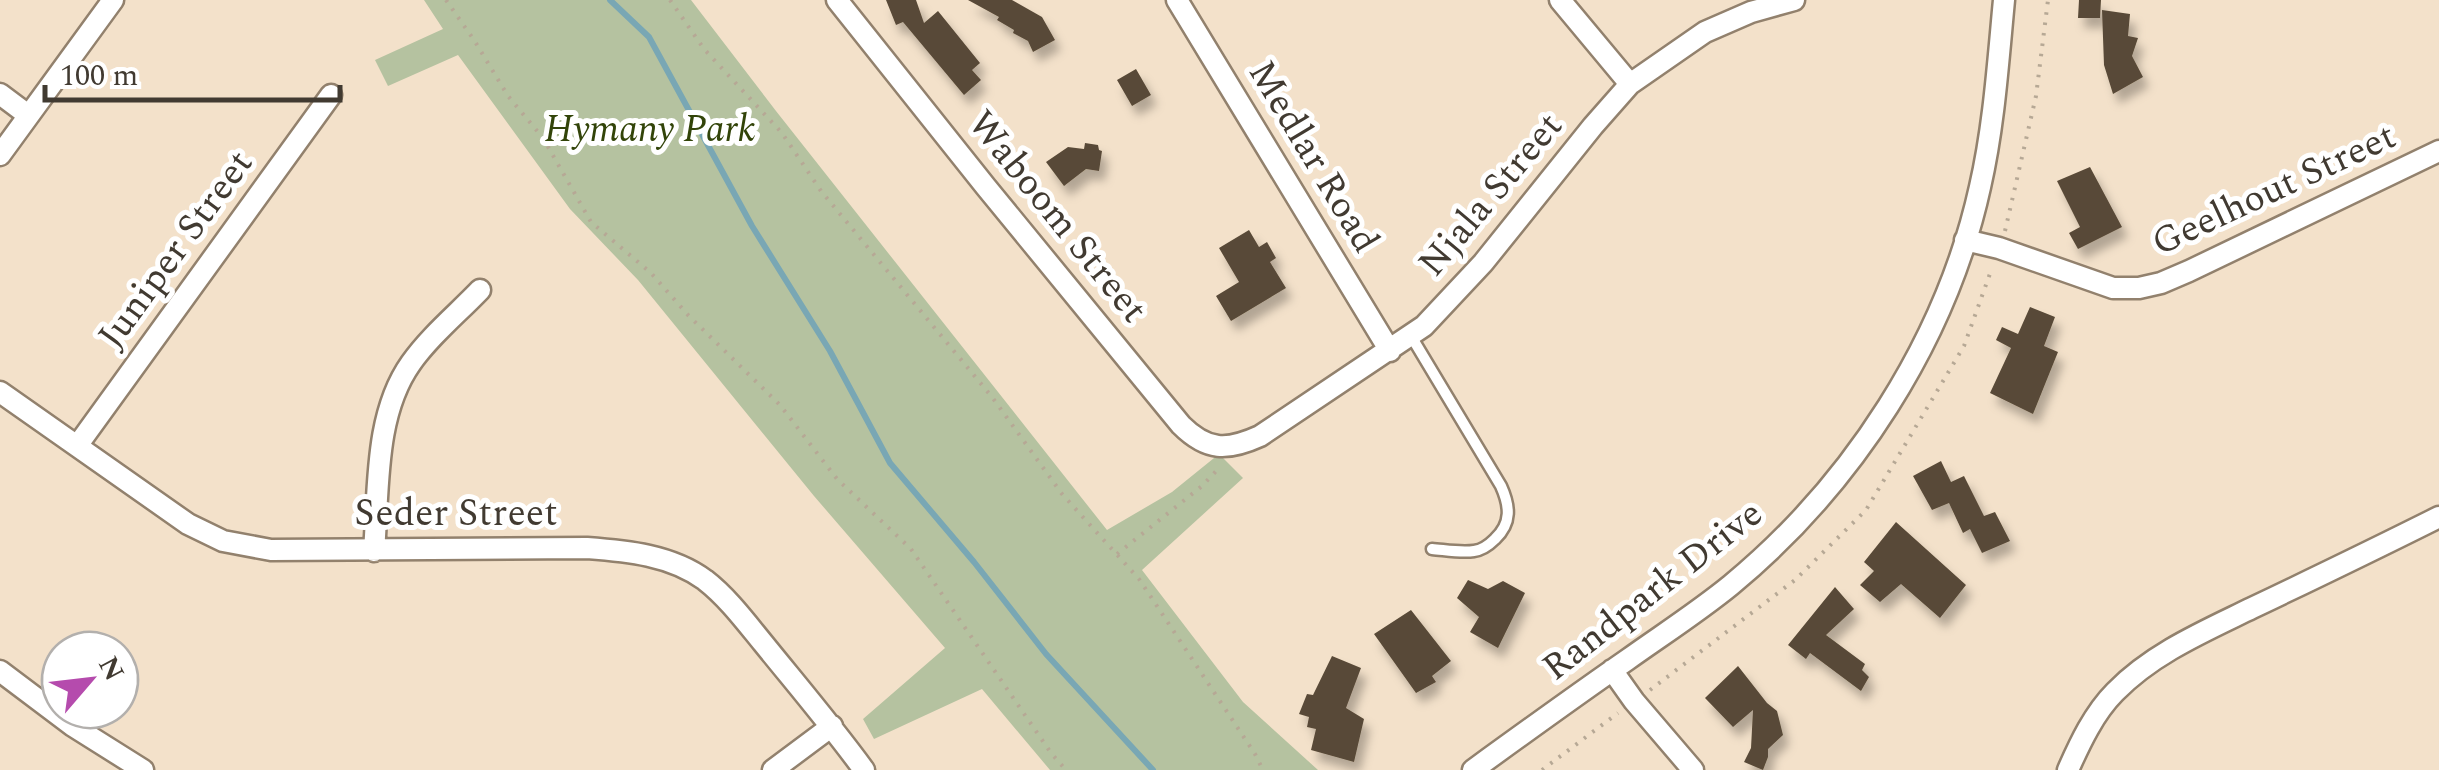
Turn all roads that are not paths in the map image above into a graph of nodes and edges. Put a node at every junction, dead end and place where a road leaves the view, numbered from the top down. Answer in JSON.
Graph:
{"nodes":[{"id":1,"x":113,"y":0,"type":"edge"},
{"id":2,"x":837,"y":0,"type":"edge"},
{"id":3,"x":1177,"y":0,"type":"edge"},
{"id":4,"x":1560,"y":0,"type":"edge"},
{"id":5,"x":1794,"y":0,"type":"edge"},
{"id":6,"x":2004,"y":0,"type":"edge"},
{"id":7,"x":1630,"y":84,"type":"junction"},
{"id":8,"x":0,"y":94,"type":"edge"},
{"id":9,"x":332,"y":95,"type":"dead end"},
{"id":10,"x":28,"y":115,"type":"junction"},
{"id":11,"x":2439,"y":151,"type":"edge"},
{"id":12,"x":0,"y":155,"type":"edge"},
{"id":13,"x":1965,"y":240,"type":"junction"},
{"id":14,"x":480,"y":290,"type":"dead end"},
{"id":15,"x":1411,"y":336,"type":"junction"},
{"id":16,"x":1390,"y":351,"type":"junction"},
{"id":17,"x":0,"y":392,"type":"edge"},
{"id":18,"x":1242,"y":444,"type":"joint"},
{"id":19,"x":78,"y":446,"type":"junction"},
{"id":20,"x":2439,"y":518,"type":"edge"},
{"id":21,"x":1432,"y":548,"type":"dead end"},
{"id":22,"x":374,"y":551,"type":"junction"},
{"id":23,"x":1612,"y":670,"type":"junction"},
{"id":24,"x":0,"y":671,"type":"edge"},
{"id":25,"x":832,"y":726,"type":"junction"},
{"id":26,"x":144,"y":770,"type":"edge"},
{"id":27,"x":774,"y":770,"type":"edge"},
{"id":28,"x":864,"y":770,"type":"edge"},
{"id":29,"x":1473,"y":770,"type":"edge"},
{"id":30,"x":1693,"y":770,"type":"edge"},
{"id":31,"x":2068,"y":770,"type":"edge"}],
"edges":[{"from":1,"to":10,"type":"street"},
{"from":2,"to":18,"type":"street","name":"Waboom Street"},
{"from":3,"to":16,"type":"street","name":"Medlar Road"},
{"from":4,"to":7,"type":"street"},
{"from":5,"to":7,"type":"street","name":"Njala Street"},
{"from":6,"to":13,"type":"street","name":"Randpark Drive"},
{"from":7,"to":15,"type":"street","name":"Njala Street"},
{"from":8,"to":10,"type":"street"},
{"from":9,"to":19,"type":"street","name":"Juniper Street"},
{"from":10,"to":12,"type":"street"},
{"from":11,"to":13,"type":"street","name":"Geelhout Street"},
{"from":13,"to":23,"type":"street","name":"Randpark Drive"},
{"from":14,"to":22,"type":"street"},
{"from":15,"to":16,"type":"street","name":"Njala Street"},
{"from":15,"to":21,"type":"lane"},
{"from":16,"to":18,"type":"street","name":"Njala Street"},
{"from":17,"to":19,"type":"street","name":"Seder Street"},
{"from":19,"to":22,"type":"street","name":"Seder Street"},
{"from":20,"to":31,"type":"street"},
{"from":22,"to":25,"type":"street","name":"Seder Street"},
{"from":23,"to":29,"type":"street","name":"Randpark Drive"},
{"from":23,"to":30,"type":"street"},
{"from":24,"to":26,"type":"street"},
{"from":25,"to":27,"type":"street"},
{"from":25,"to":28,"type":"street","name":"Seder Street"}]}
